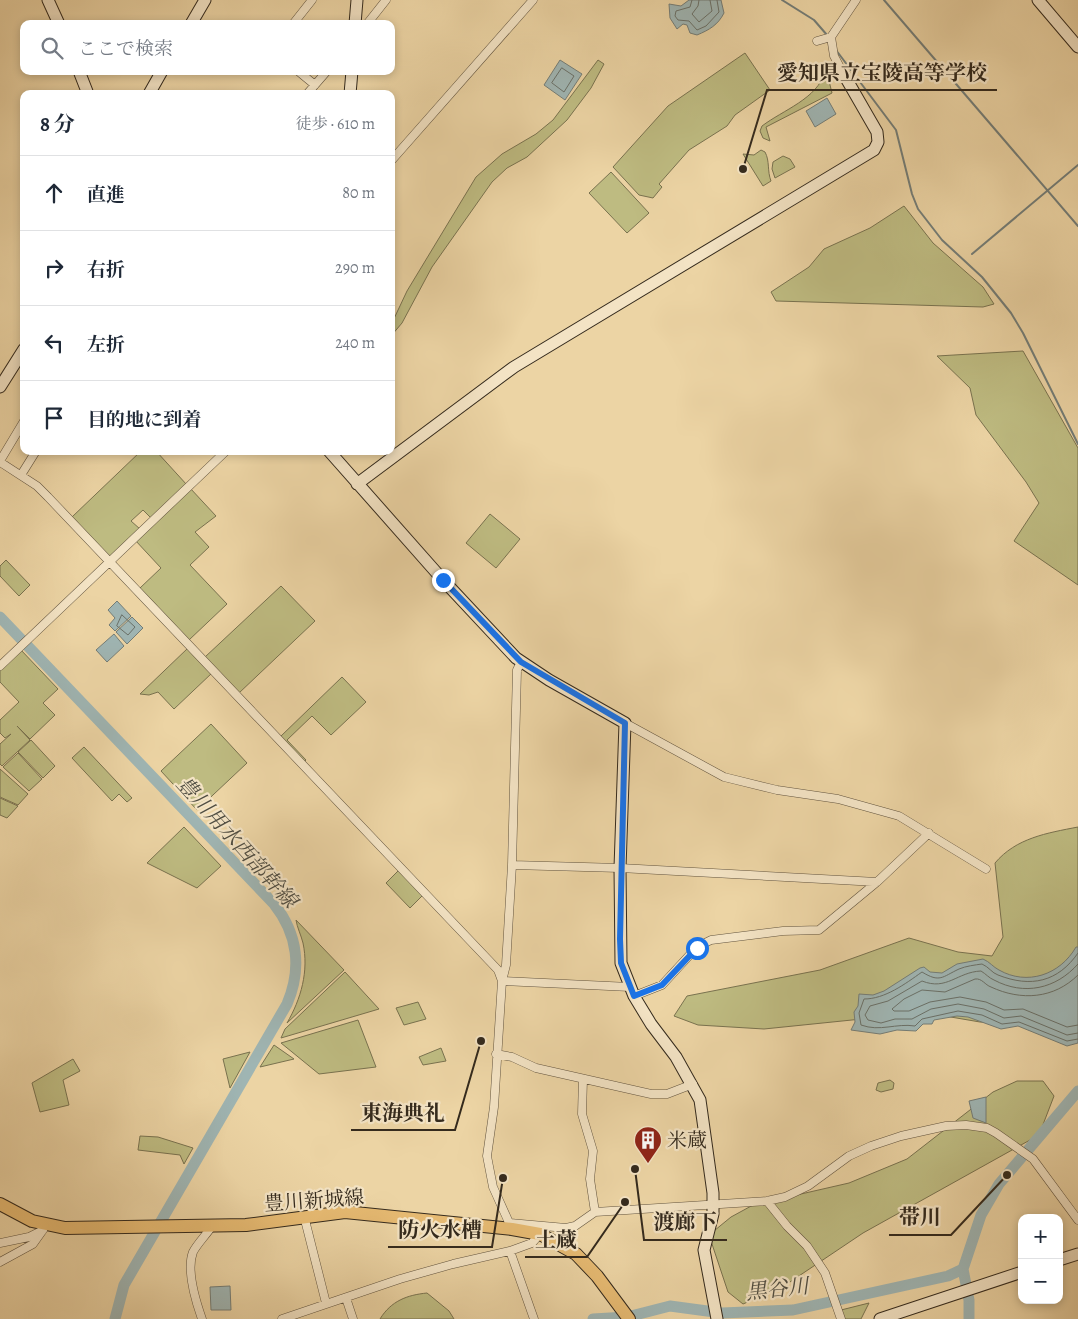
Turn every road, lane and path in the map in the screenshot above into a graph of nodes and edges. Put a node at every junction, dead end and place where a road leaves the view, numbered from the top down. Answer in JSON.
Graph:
{"nodes":[{"id":1,"x":48,"y":0,"type":"edge"},
{"id":2,"x":205,"y":0,"type":"edge"},
{"id":3,"x":312,"y":0,"type":"edge"},
{"id":4,"x":357,"y":0,"type":"edge"},
{"id":5,"x":386,"y":0,"type":"edge"},
{"id":6,"x":534,"y":0,"type":"edge"},
{"id":7,"x":856,"y":0,"type":"edge"},
{"id":8,"x":1038,"y":0,"type":"edge"},
{"id":9,"x":57,"y":20,"type":"edge"},
{"id":10,"x":193,"y":20,"type":"edge"},
{"id":11,"x":296,"y":20,"type":"edge"},
{"id":12,"x":355,"y":20,"type":"edge"},
{"id":13,"x":370,"y":20,"type":"edge"},
{"id":14,"x":831,"y":37,"type":"junction"},
{"id":15,"x":817,"y":41,"type":"dead end"},
{"id":16,"x":1077,"y":45,"type":"edge"},
{"id":17,"x":843,"y":73,"type":"joint"},
{"id":18,"x":81,"y":75,"type":"edge"},
{"id":19,"x":160,"y":75,"type":"edge"},
{"id":20,"x":303,"y":75,"type":"edge"},
{"id":21,"x":324,"y":75,"type":"edge"},
{"id":22,"x":352,"y":75,"type":"edge"},
{"id":23,"x":315,"y":85,"type":"junction"},
{"id":24,"x":86,"y":90,"type":"edge"},
{"id":25,"x":151,"y":90,"type":"edge"},
{"id":26,"x":311,"y":90,"type":"edge"},
{"id":27,"x":350,"y":90,"type":"edge"},
{"id":28,"x":395,"y":156,"type":"edge"},
{"id":29,"x":20,"y":355,"type":"edge"},
{"id":30,"x":0,"y":387,"type":"edge"},
{"id":31,"x":20,"y":428,"type":"edge"},
{"id":32,"x":34,"y":455,"type":"edge"},
{"id":33,"x":222,"y":455,"type":"edge"},
{"id":34,"x":332,"y":455,"type":"edge"},
{"id":35,"x":0,"y":461,"type":"edge"},
{"id":36,"x":21,"y":475,"type":"junction"},
{"id":37,"x":357,"y":484,"type":"junction"},
{"id":38,"x":110,"y":561,"type":"junction"},
{"id":39,"x":521,"y":662,"type":"junction"},
{"id":40,"x":0,"y":666,"type":"edge"},
{"id":41,"x":625,"y":723,"type":"junction"},
{"id":42,"x":929,"y":833,"type":"junction"},
{"id":43,"x":512,"y":865,"type":"junction"},
{"id":44,"x":620,"y":868,"type":"junction"},
{"id":45,"x":986,"y":869,"type":"dead end"},
{"id":46,"x":877,"y":882,"type":"junction"},
{"id":47,"x":502,"y":981,"type":"junction"},
{"id":48,"x":632,"y":991,"type":"junction"},
{"id":49,"x":496,"y":1054,"type":"junction"},
{"id":50,"x":583,"y":1079,"type":"junction"},
{"id":51,"x":693,"y":1084,"type":"junction"},
{"id":52,"x":766,"y":1201,"type":"junction"},
{"id":53,"x":0,"y":1204,"type":"edge"},
{"id":54,"x":713,"y":1204,"type":"junction"},
{"id":55,"x":595,"y":1212,"type":"junction"},
{"id":56,"x":304,"y":1216,"type":"junction"},
{"id":57,"x":1078,"y":1220,"type":"edge"},
{"id":58,"x":212,"y":1226,"type":"junction"},
{"id":59,"x":511,"y":1226,"type":"junction"},
{"id":60,"x":44,"y":1228,"type":"junction"},
{"id":61,"x":540,"y":1234,"type":"junction"},
{"id":62,"x":0,"y":1243,"type":"edge"},
{"id":63,"x":510,"y":1251,"type":"junction"},
{"id":64,"x":1078,"y":1254,"type":"edge"},
{"id":65,"x":1062,"y":1259,"type":"edge"},
{"id":66,"x":0,"y":1262,"type":"edge"},
{"id":67,"x":1018,"y":1273,"type":"edge"},
{"id":68,"x":346,"y":1298,"type":"junction"},
{"id":69,"x":326,"y":1304,"type":"junction"},
{"id":70,"x":202,"y":1319,"type":"edge"},
{"id":71,"x":282,"y":1319,"type":"edge"},
{"id":72,"x":353,"y":1319,"type":"edge"},
{"id":73,"x":534,"y":1319,"type":"edge"},
{"id":74,"x":629,"y":1319,"type":"edge"},
{"id":75,"x":717,"y":1319,"type":"edge"},
{"id":76,"x":841,"y":1319,"type":"edge"},
{"id":77,"x":880,"y":1319,"type":"edge"}],
"edges":[{"from":1,"to":9,"type":"street"},
{"from":2,"to":10,"type":"street"},
{"from":3,"to":11,"type":"street"},
{"from":4,"to":12,"type":"street"},
{"from":5,"to":13,"type":"street"},
{"from":6,"to":28,"type":"street"},
{"from":7,"to":14,"type":"street"},
{"from":8,"to":16,"type":"street"},
{"from":14,"to":15,"type":"street"},
{"from":14,"to":17,"type":"street"},
{"from":17,"to":37,"type":"street"},
{"from":18,"to":24,"type":"street"},
{"from":19,"to":25,"type":"street"},
{"from":20,"to":23,"type":"street"},
{"from":21,"to":23,"type":"street"},
{"from":22,"to":27,"type":"street"},
{"from":23,"to":26,"type":"street"},
{"from":29,"to":30,"type":"street"},
{"from":31,"to":35,"type":"street"},
{"from":32,"to":36,"type":"street"},
{"from":33,"to":38,"type":"street"},
{"from":34,"to":37,"type":"street"},
{"from":35,"to":36,"type":"street"},
{"from":36,"to":38,"type":"street"},
{"from":37,"to":39,"type":"street"},
{"from":38,"to":40,"type":"street"},
{"from":38,"to":47,"type":"street"},
{"from":39,"to":41,"type":"street"},
{"from":39,"to":43,"type":"street"},
{"from":41,"to":42,"type":"street"},
{"from":41,"to":44,"type":"street"},
{"from":42,"to":45,"type":"street"},
{"from":42,"to":46,"type":"street"},
{"from":43,"to":44,"type":"street"},
{"from":43,"to":47,"type":"street"},
{"from":44,"to":46,"type":"street"},
{"from":44,"to":48,"type":"street"},
{"from":46,"to":48,"type":"street"},
{"from":47,"to":48,"type":"street"},
{"from":47,"to":49,"type":"street"},
{"from":48,"to":51,"type":"street"},
{"from":49,"to":50,"type":"street"},
{"from":49,"to":59,"type":"street"},
{"from":50,"to":51,"type":"street"},
{"from":50,"to":55,"type":"street"},
{"from":51,"to":54,"type":"street"},
{"from":52,"to":54,"type":"street"},
{"from":52,"to":57,"type":"street"},
{"from":52,"to":76,"type":"street"},
{"from":53,"to":60,"type":"main road","name":"豊川新城線"},
{"from":54,"to":55,"type":"street"},
{"from":54,"to":75,"type":"street"},
{"from":55,"to":59,"type":"street"},
{"from":56,"to":58,"type":"main road","name":"豊川新城線"},
{"from":56,"to":59,"type":"main road","name":"豊川新城線"},
{"from":56,"to":69,"type":"street"},
{"from":58,"to":60,"type":"main road","name":"豊川新城線"},
{"from":58,"to":70,"type":"street"},
{"from":59,"to":61,"type":"main road","name":"豊川新城線"},
{"from":60,"to":62,"type":"street"},
{"from":60,"to":66,"type":"street"},
{"from":61,"to":63,"type":"street"},
{"from":61,"to":74,"type":"main road","name":"豊川新城線"},
{"from":63,"to":68,"type":"street"},
{"from":63,"to":73,"type":"street"},
{"from":64,"to":65,"type":"street"},
{"from":67,"to":77,"type":"street"},
{"from":68,"to":69,"type":"street"},
{"from":68,"to":72,"type":"street"},
{"from":69,"to":71,"type":"street"}]}
